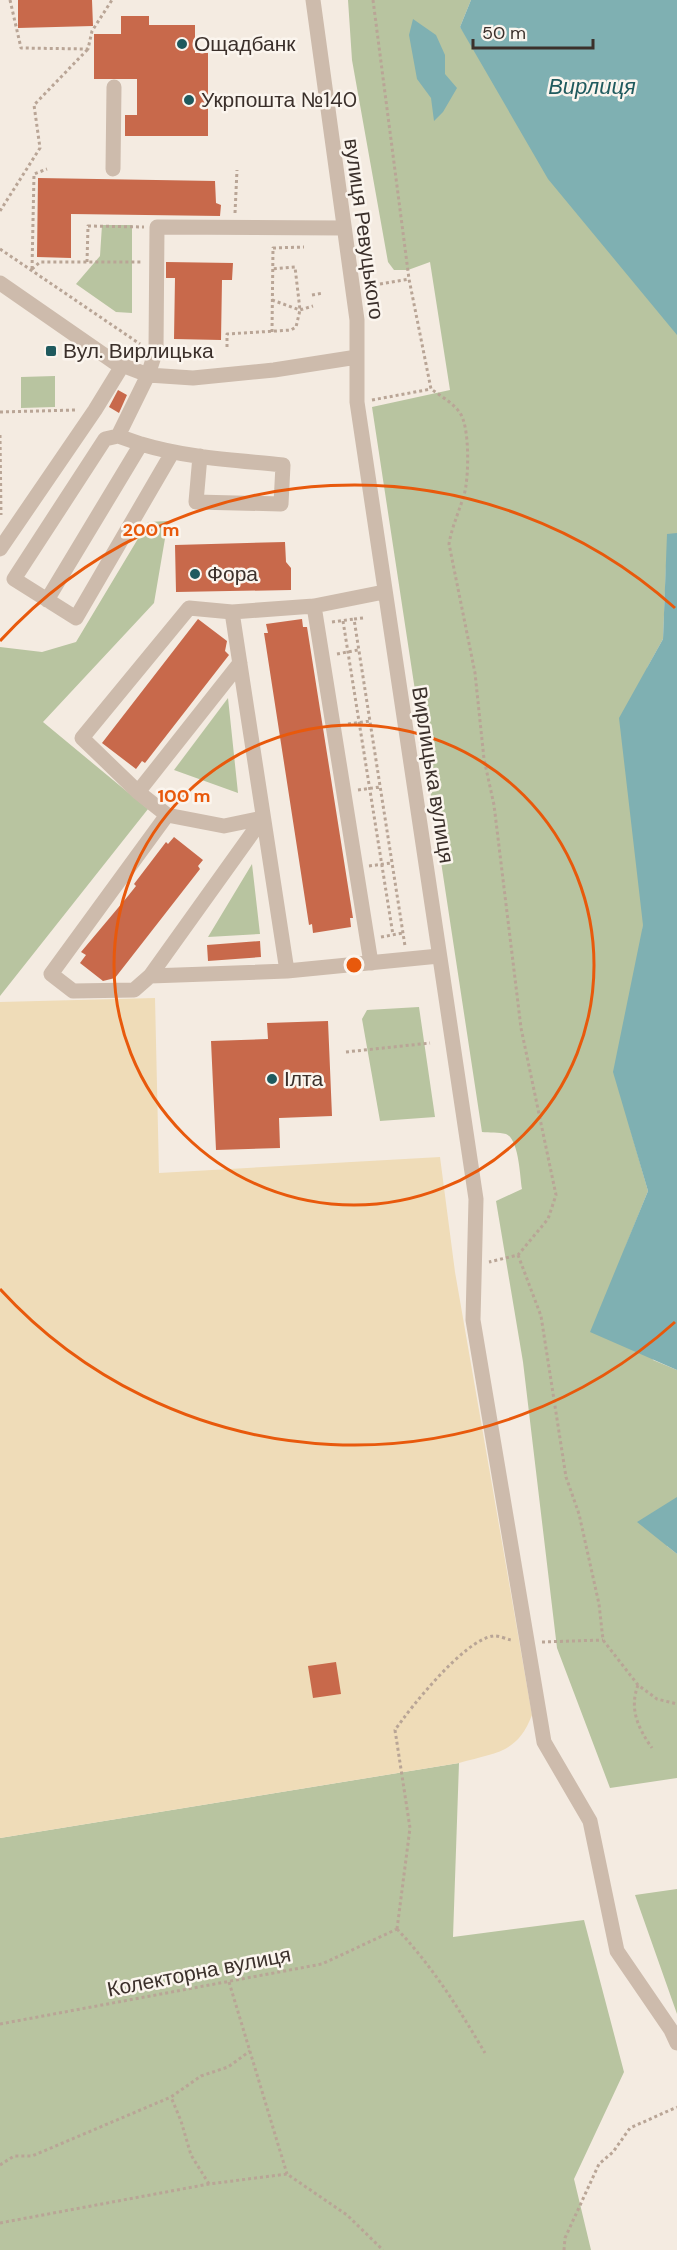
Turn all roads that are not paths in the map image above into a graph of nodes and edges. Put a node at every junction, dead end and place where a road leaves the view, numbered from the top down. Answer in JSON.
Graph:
{"nodes":[{"id":1,"x":313,"y":0,"type":"edge"},
{"id":2,"x":114,"y":87,"type":"dead end"},
{"id":3,"x":113,"y":169,"type":"dead end"},
{"id":4,"x":344,"y":228,"type":"junction"},
{"id":5,"x":0,"y":283,"type":"edge"},
{"id":6,"x":357,"y":357,"type":"junction"},
{"id":7,"x":122,"y":366,"type":"junction"},
{"id":8,"x":147,"y":375,"type":"junction"},
{"id":9,"x":118,"y":436,"type":"junction"},
{"id":10,"x":141,"y":444,"type":"junction"},
{"id":11,"x":172,"y":453,"type":"junction"},
{"id":12,"x":200,"y":456,"type":"junction"},
{"id":13,"x":0,"y":549,"type":"edge"},
{"id":14,"x":384,"y":592,"type":"junction"},
{"id":15,"x":47,"y":600,"type":"junction"},
{"id":16,"x":314,"y":606,"type":"junction"},
{"id":17,"x":232,"y":612,"type":"junction"},
{"id":18,"x":240,"y":663,"type":"junction"},
{"id":19,"x":138,"y":792,"type":"junction"},
{"id":20,"x":167,"y":815,"type":"junction"},
{"id":21,"x":263,"y":818,"type":"junction"},
{"id":22,"x":439,"y":956,"type":"junction"},
{"id":23,"x":370,"y":963,"type":"junction"},
{"id":24,"x":287,"y":971,"type":"junction"},
{"id":25,"x":150,"y":976,"type":"junction"},
{"id":26,"x":677,"y":2043,"type":"edge"}],
"edges":[{"from":1,"to":4,"type":"street","name":"вулиця Ревуцького"},
{"from":2,"to":3,"type":"street"},
{"from":4,"to":6,"type":"street","name":"вулиця Ревуцького"},
{"from":4,"to":8,"type":"street"},
{"from":5,"to":7,"type":"street"},
{"from":6,"to":8,"type":"street"},
{"from":6,"to":14,"type":"street","name":"Вирлицька вулиця"},
{"from":7,"to":8,"type":"street"},
{"from":7,"to":13,"type":"street"},
{"from":8,"to":9,"type":"street"},
{"from":9,"to":10,"type":"street"},
{"from":9,"to":15,"type":"street"},
{"from":10,"to":11,"type":"street"},
{"from":10,"to":15,"type":"street"},
{"from":11,"to":12,"type":"street"},
{"from":11,"to":15,"type":"street"},
{"from":12,"to":12,"type":"street"},
{"from":14,"to":16,"type":"street"},
{"from":14,"to":22,"type":"street","name":"Вирлицька вулиця"},
{"from":16,"to":17,"type":"street"},
{"from":16,"to":23,"type":"street"},
{"from":17,"to":18,"type":"street"},
{"from":17,"to":19,"type":"street"},
{"from":18,"to":19,"type":"street"},
{"from":18,"to":21,"type":"street"},
{"from":19,"to":20,"type":"street"},
{"from":20,"to":21,"type":"street"},
{"from":20,"to":25,"type":"street"},
{"from":21,"to":24,"type":"street"},
{"from":21,"to":25,"type":"street"},
{"from":22,"to":23,"type":"street"},
{"from":22,"to":26,"type":"street","name":"Вирлицька вулиця"},
{"from":23,"to":24,"type":"street"},
{"from":24,"to":25,"type":"street"}]}
